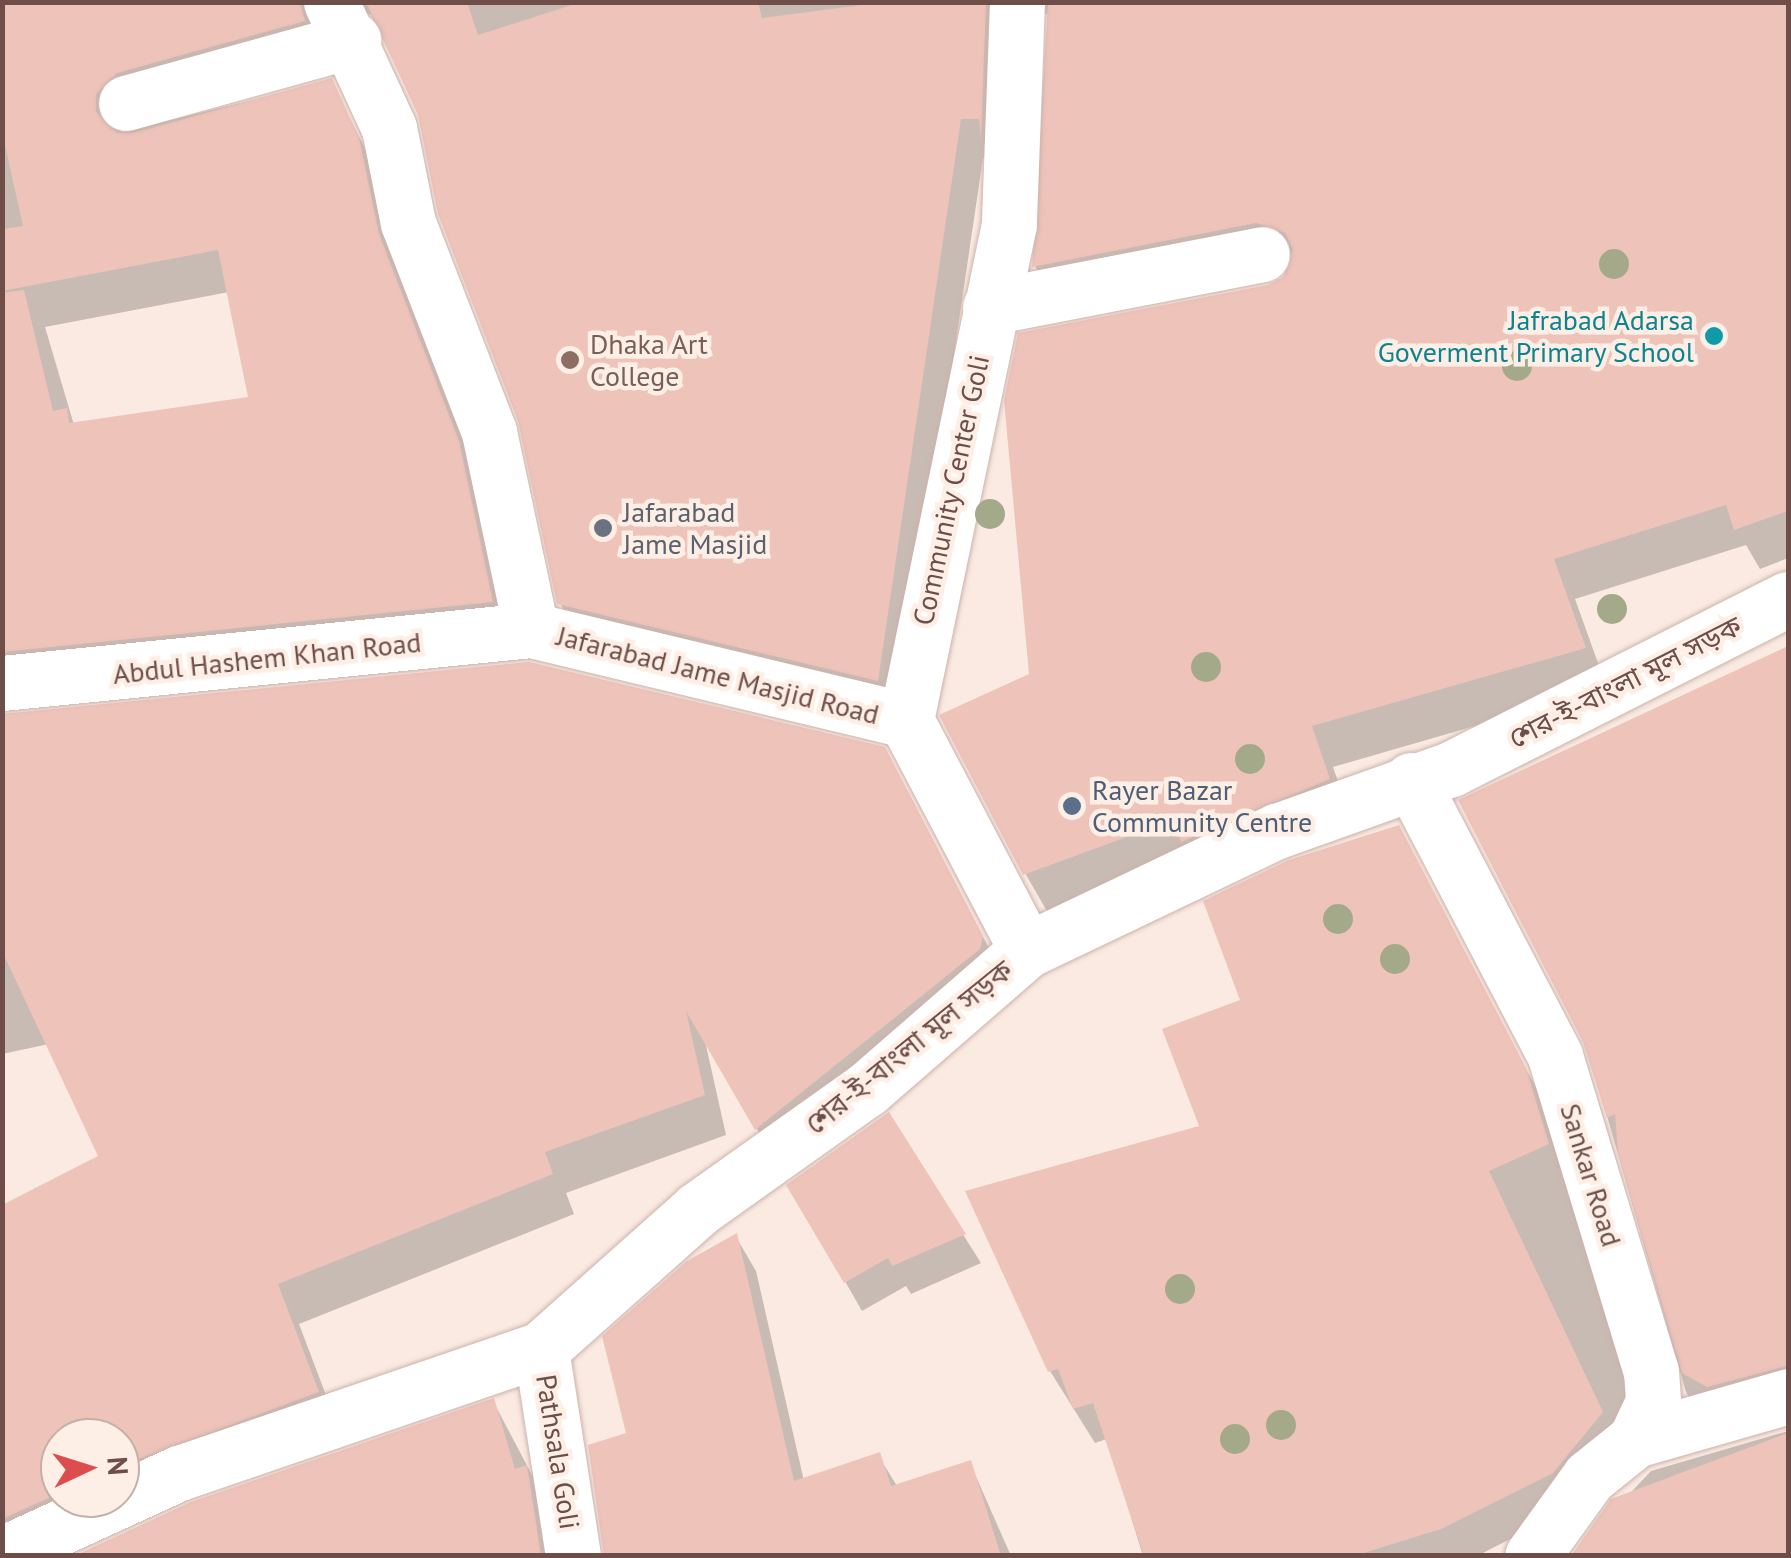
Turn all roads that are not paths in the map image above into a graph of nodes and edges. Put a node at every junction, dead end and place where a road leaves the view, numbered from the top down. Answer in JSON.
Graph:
{"nodes":[{"id":1,"x":1017,"y":2,"type":"edge"},
{"id":2,"x":342,"y":22,"type":"edge"},
{"id":3,"x":126,"y":103,"type":"dead end"},
{"id":4,"x":1262,"y":254,"type":"dead end"},
{"id":5,"x":990,"y":307,"type":"junction"},
{"id":6,"x":1788,"y":599,"type":"edge"},
{"id":7,"x":532,"y":630,"type":"junction"},
{"id":8,"x":2,"y":683,"type":"edge"},
{"id":9,"x":906,"y":720,"type":"junction"},
{"id":10,"x":1412,"y":780,"type":"junction"},
{"id":11,"x":1026,"y":950,"type":"junction"},
{"id":12,"x":541,"y":1349,"type":"junction"},
{"id":13,"x":1788,"y":1396,"type":"edge"},
{"id":14,"x":1635,"y":1440,"type":"junction"},
{"id":15,"x":2,"y":1554,"type":"edge"},
{"id":16,"x":573,"y":1556,"type":"edge"},
{"id":17,"x":1532,"y":1556,"type":"edge"}],
"edges":[{"from":1,"to":5,"type":"street","name":"Community Center Goli"},
{"from":2,"to":3,"type":"street"},
{"from":2,"to":7,"type":"street","name":"Jafarabad Jame Masjid Road"},
{"from":4,"to":5,"type":"street"},
{"from":5,"to":9,"type":"street","name":"Community Center Goli"},
{"from":6,"to":10,"type":"street","name":"শের-ই-বাংলা মূল সড়ক"},
{"from":7,"to":8,"type":"street","name":"Abdul Hashem Khan Road"},
{"from":7,"to":9,"type":"street","name":"Jafarabad Jame Masjid Road"},
{"from":9,"to":11,"type":"street"},
{"from":10,"to":11,"type":"street","name":"শের-ই-বাংলা মূল সড়ক"},
{"from":10,"to":14,"type":"street","name":"Sankar Road"},
{"from":11,"to":12,"type":"street","name":"শের-ই-বাংলা মূল সড়ক"},
{"from":12,"to":15,"type":"street","name":"শের-ই-বাংলা মূল সড়ক"},
{"from":12,"to":16,"type":"street","name":"Pathsala Goli"},
{"from":13,"to":14,"type":"street"},
{"from":14,"to":17,"type":"street","name":"Sankar Road"}]}
